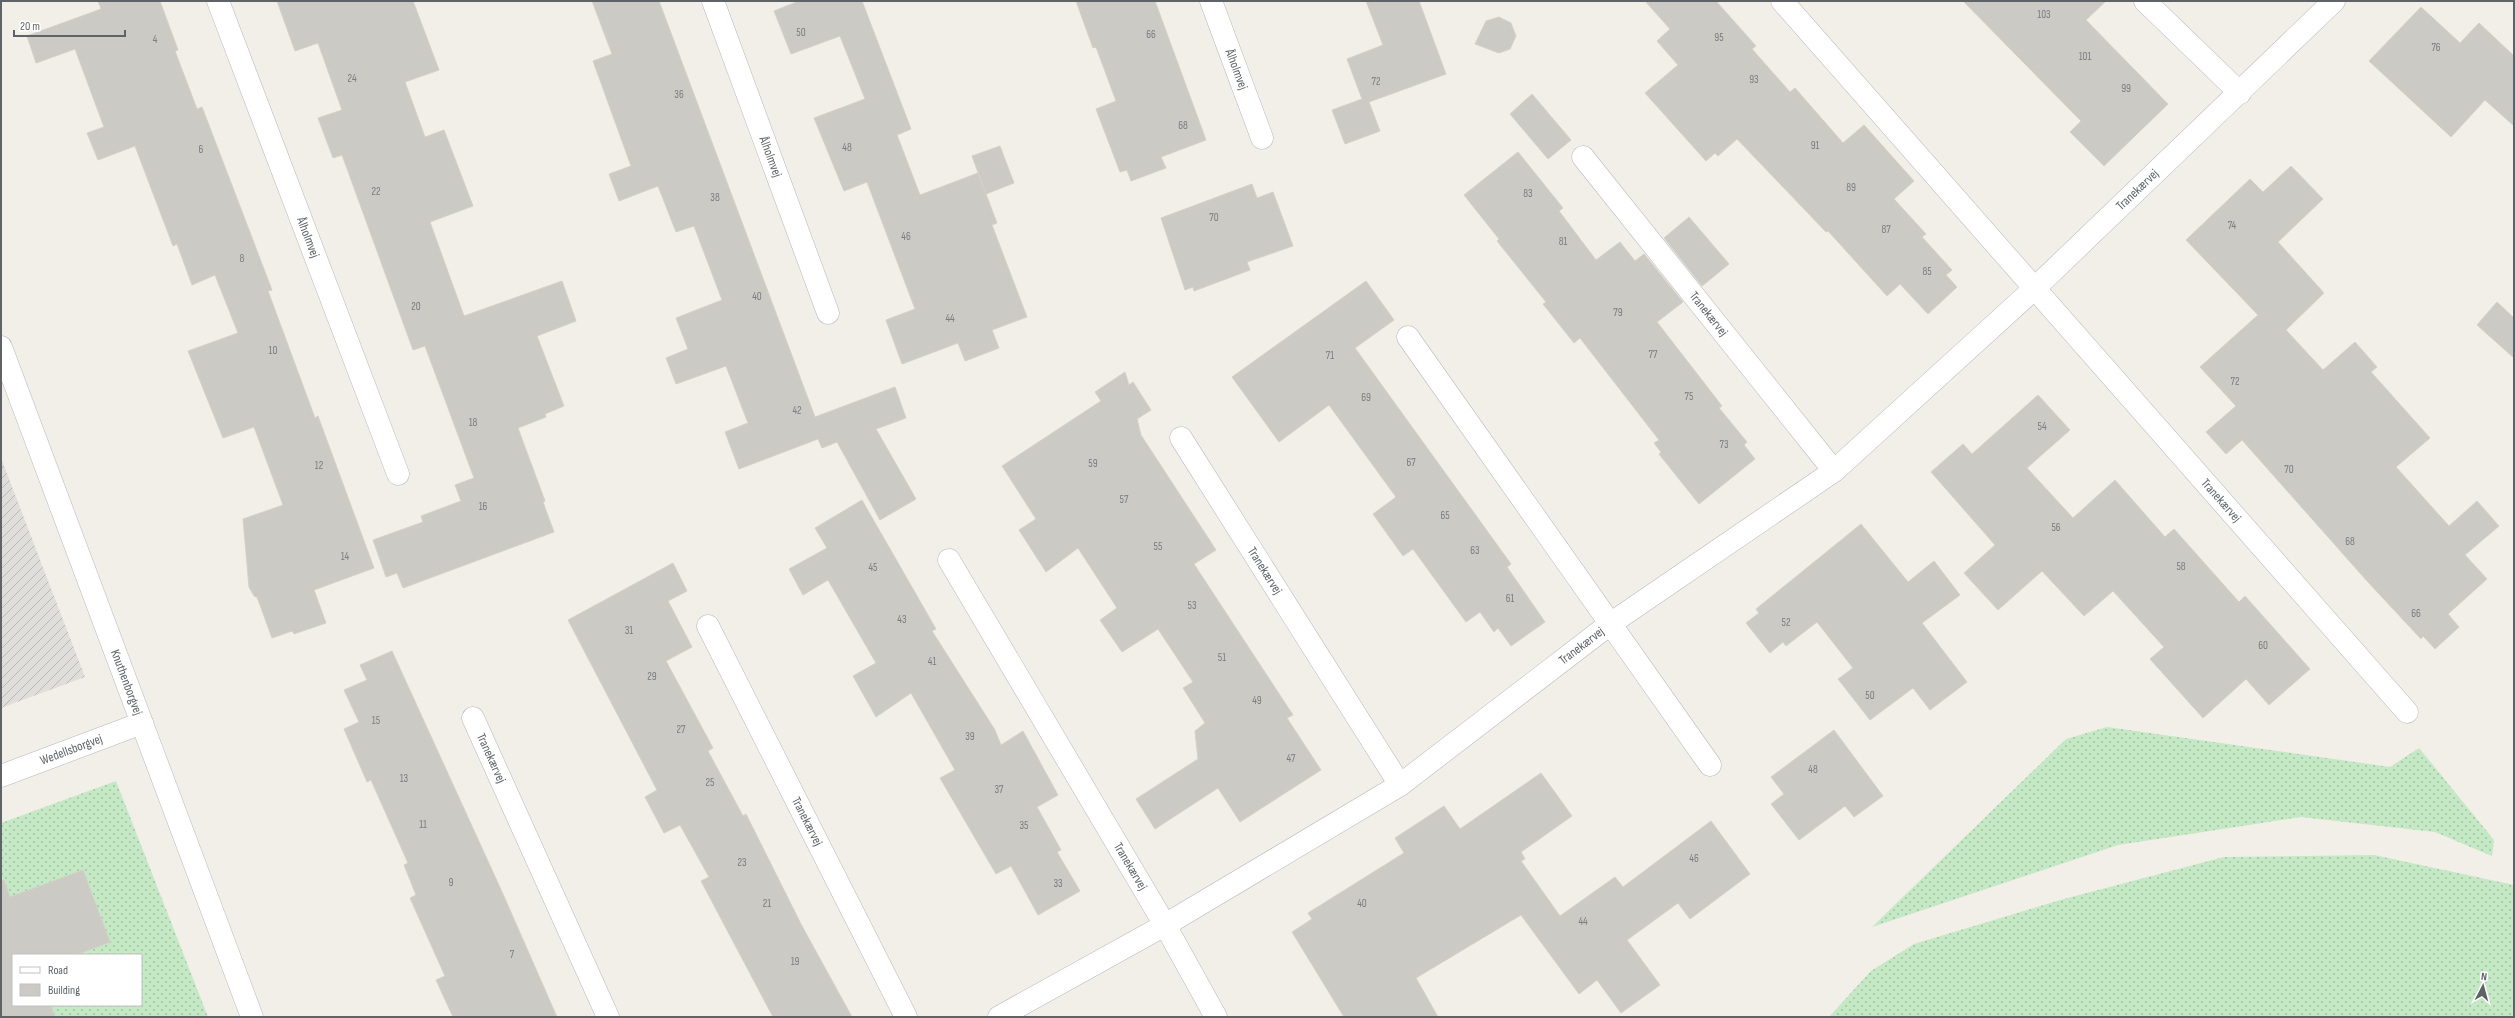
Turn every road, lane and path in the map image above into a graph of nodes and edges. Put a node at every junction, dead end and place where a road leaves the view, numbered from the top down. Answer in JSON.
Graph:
{"nodes":[{"id":1,"x":218,"y":1,"type":"edge"},
{"id":2,"x":713,"y":1,"type":"edge"},
{"id":3,"x":1211,"y":1,"type":"edge"},
{"id":4,"x":1782,"y":1,"type":"edge"},
{"id":5,"x":2145,"y":1,"type":"edge"},
{"id":6,"x":2334,"y":1,"type":"edge"},
{"id":7,"x":2240,"y":93,"type":"junction"},
{"id":8,"x":1262,"y":138,"type":"dead end"},
{"id":9,"x":1583,"y":157,"type":"dead end"},
{"id":10,"x":2035,"y":288,"type":"junction"},
{"id":11,"x":828,"y":313,"type":"dead end"},
{"id":12,"x":1408,"y":337,"type":"dead end"},
{"id":13,"x":1,"y":347,"type":"edge"},
{"id":14,"x":1181,"y":438,"type":"dead end"},
{"id":15,"x":1834,"y":471,"type":"junction"},
{"id":16,"x":398,"y":474,"type":"dead end"},
{"id":17,"x":949,"y":560,"type":"dead end"},
{"id":18,"x":1610,"y":624,"type":"junction"},
{"id":19,"x":708,"y":626,"type":"dead end"},
{"id":20,"x":2407,"y":712,"type":"dead end"},
{"id":21,"x":473,"y":718,"type":"dead end"},
{"id":22,"x":142,"y":723,"type":"junction"},
{"id":23,"x":1710,"y":765,"type":"dead end"},
{"id":24,"x":1,"y":776,"type":"edge"},
{"id":25,"x":1400,"y":785,"type":"junction"},
{"id":26,"x":1165,"y":925,"type":"junction"},
{"id":27,"x":252,"y":1017,"type":"edge"},
{"id":28,"x":608,"y":1017,"type":"edge"},
{"id":29,"x":906,"y":1017,"type":"edge"},
{"id":30,"x":999,"y":1017,"type":"edge"},
{"id":31,"x":1216,"y":1017,"type":"edge"}],
"edges":[{"from":1,"to":16,"type":"street","name":"Ålholmvej"},
{"from":2,"to":11,"type":"street","name":"Ålholmvej"},
{"from":3,"to":8,"type":"street","name":"Ålholmvej"},
{"from":4,"to":10,"type":"street","name":"Tranekærvej"},
{"from":5,"to":7,"type":"street"},
{"from":6,"to":7,"type":"street","name":"Tranekærvej"},
{"from":7,"to":10,"type":"street","name":"Tranekærvej"},
{"from":9,"to":15,"type":"street","name":"Tranekærvej"},
{"from":10,"to":15,"type":"street","name":"Tranekærvej"},
{"from":10,"to":20,"type":"street","name":"Tranekærvej"},
{"from":12,"to":18,"type":"street","name":"Tranekærvej"},
{"from":13,"to":22,"type":"street","name":"Knuthenborgvej"},
{"from":14,"to":25,"type":"street","name":"Tranekærvej"},
{"from":15,"to":18,"type":"street","name":"Tranekærvej"},
{"from":17,"to":26,"type":"street","name":"Tranekærvej"},
{"from":18,"to":23,"type":"street","name":"Tranekærvej"},
{"from":18,"to":25,"type":"street","name":"Tranekærvej"},
{"from":19,"to":29,"type":"street","name":"Tranekærvej"},
{"from":21,"to":28,"type":"street","name":"Tranekærvej"},
{"from":22,"to":24,"type":"street","name":"Wedellsborgvej"},
{"from":22,"to":27,"type":"street","name":"Knuthenborgvej"},
{"from":25,"to":26,"type":"street","name":"Tranekærvej"},
{"from":26,"to":30,"type":"street","name":"Tranekærvej"},
{"from":26,"to":31,"type":"street","name":"Tranekærvej"}]}
